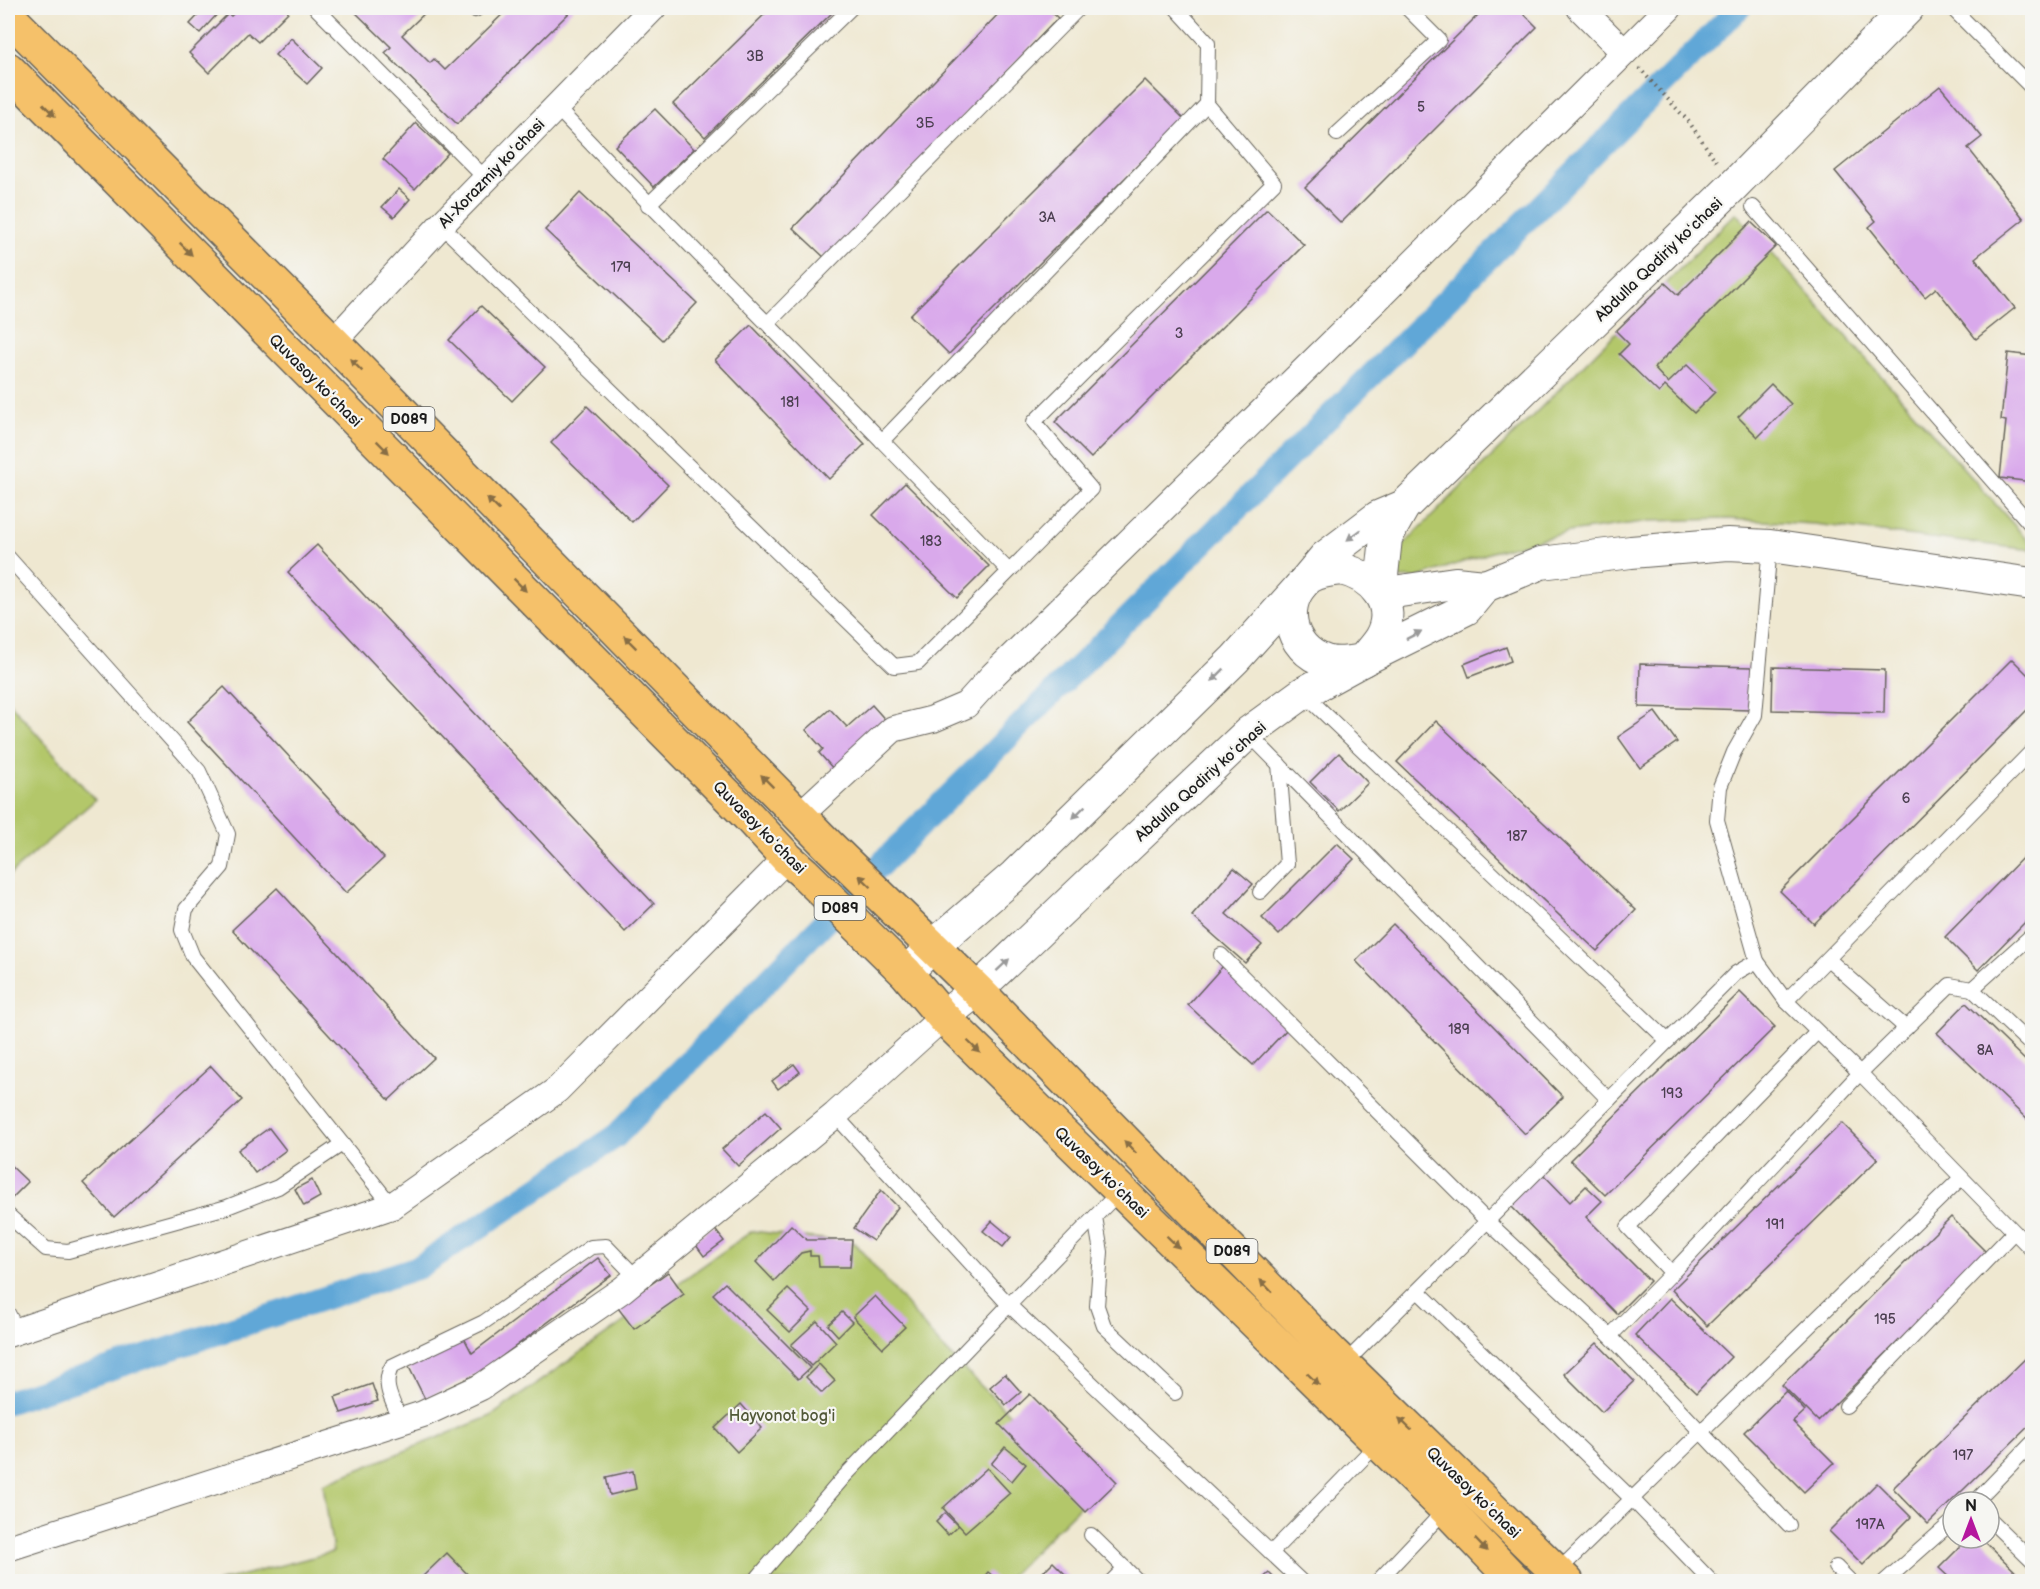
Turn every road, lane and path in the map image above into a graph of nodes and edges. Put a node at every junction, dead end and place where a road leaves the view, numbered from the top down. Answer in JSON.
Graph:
{"nodes":[{"id":1,"x":316,"y":8,"type":"edge"},
{"id":2,"x":472,"y":8,"type":"edge"},
{"id":3,"x":478,"y":8,"type":"edge"},
{"id":4,"x":653,"y":8,"type":"edge"},
{"id":5,"x":851,"y":8,"type":"edge"},
{"id":6,"x":1078,"y":8,"type":"edge"},
{"id":7,"x":1176,"y":8,"type":"edge"},
{"id":8,"x":1407,"y":8,"type":"edge"},
{"id":9,"x":1580,"y":8,"type":"edge"},
{"id":10,"x":1669,"y":8,"type":"edge"},
{"id":11,"x":1908,"y":8,"type":"edge"},
{"id":12,"x":1952,"y":8,"type":"edge"},
{"id":13,"x":8,"y":16,"type":"edge"},
{"id":14,"x":1624,"y":52,"type":"junction"},
{"id":15,"x":8,"y":69,"type":"edge"},
{"id":16,"x":2032,"y":88,"type":"edge"},
{"id":17,"x":1207,"y":105,"type":"junction"},
{"id":18,"x":556,"y":107,"type":"junction"},
{"id":19,"x":1689,"y":122,"type":"dead end"},
{"id":20,"x":1337,"y":134,"type":"dead end"},
{"id":21,"x":486,"y":179,"type":"junction"},
{"id":22,"x":648,"y":205,"type":"junction"},
{"id":23,"x":1754,"y":207,"type":"dead end"},
{"id":24,"x":441,"y":225,"type":"junction"},
{"id":25,"x":768,"y":323,"type":"junction"},
{"id":26,"x":333,"y":342,"type":"junction"},
{"id":27,"x":882,"y":441,"type":"junction"},
{"id":28,"x":1404,"y":506,"type":"junction"},
{"id":29,"x":2032,"y":526,"type":"edge"},
{"id":30,"x":1770,"y":546,"type":"junction"},
{"id":31,"x":8,"y":557,"type":"edge"},
{"id":32,"x":1009,"y":571,"type":"junction"},
{"id":33,"x":2032,"y":584,"type":"edge"},
{"id":34,"x":1485,"y":586,"type":"junction"},
{"id":35,"x":1299,"y":588,"type":"junction"},
{"id":36,"x":1380,"y":594,"type":"junction"},
{"id":37,"x":1363,"y":660,"type":"junction"},
{"id":38,"x":1303,"y":693,"type":"junction"},
{"id":39,"x":1248,"y":733,"type":"junction"},
{"id":40,"x":2032,"y":751,"type":"edge"},
{"id":41,"x":1279,"y":764,"type":"junction"},
{"id":42,"x":804,"y":819,"type":"junction"},
{"id":43,"x":796,"y":866,"type":"junction"},
{"id":44,"x":1260,"y":892,"type":"dead end"},
{"id":45,"x":2032,"y":935,"type":"edge"},
{"id":46,"x":933,"y":946,"type":"junction"},
{"id":47,"x":1221,"y":956,"type":"dead end"},
{"id":48,"x":1828,"y":959,"type":"junction"},
{"id":49,"x":1757,"y":961,"type":"junction"},
{"id":50,"x":906,"y":973,"type":"junction"},
{"id":51,"x":1972,"y":989,"type":"junction"},
{"id":52,"x":977,"y":990,"type":"junction"},
{"id":53,"x":1786,"y":1001,"type":"junction"},
{"id":54,"x":943,"y":1017,"type":"junction"},
{"id":55,"x":1906,"y":1028,"type":"junction"},
{"id":56,"x":1817,"y":1032,"type":"junction"},
{"id":57,"x":1668,"y":1041,"type":"junction"},
{"id":58,"x":2032,"y":1046,"type":"edge"},
{"id":59,"x":1860,"y":1073,"type":"junction"},
{"id":60,"x":1609,"y":1100,"type":"junction"},
{"id":61,"x":835,"y":1115,"type":"junction"},
{"id":62,"x":342,"y":1144,"type":"junction"},
{"id":63,"x":1962,"y":1178,"type":"junction"},
{"id":64,"x":1120,"y":1191,"type":"junction"},
{"id":65,"x":392,"y":1206,"type":"junction"},
{"id":66,"x":8,"y":1215,"type":"edge"},
{"id":67,"x":1095,"y":1217,"type":"junction"},
{"id":68,"x":1487,"y":1221,"type":"junction"},
{"id":69,"x":2014,"y":1232,"type":"junction"},
{"id":70,"x":2032,"y":1250,"type":"edge"},
{"id":71,"x":1672,"y":1273,"type":"junction"},
{"id":72,"x":637,"y":1278,"type":"junction"},
{"id":73,"x":1418,"y":1291,"type":"junction"},
{"id":74,"x":1009,"y":1305,"type":"junction"},
{"id":75,"x":11,"y":1326,"type":"edge"},
{"id":76,"x":1610,"y":1336,"type":"junction"},
{"id":77,"x":1343,"y":1365,"type":"junction"},
{"id":78,"x":1175,"y":1393,"type":"dead end"},
{"id":79,"x":1846,"y":1406,"type":"dead end"},
{"id":80,"x":401,"y":1421,"type":"junction"},
{"id":81,"x":1700,"y":1432,"type":"junction"},
{"id":82,"x":1378,"y":1443,"type":"junction"},
{"id":83,"x":2032,"y":1443,"type":"edge"},
{"id":84,"x":1987,"y":1490,"type":"edge"},
{"id":85,"x":1632,"y":1498,"type":"junction"},
{"id":86,"x":1446,"y":1509,"type":"junction"},
{"id":87,"x":1789,"y":1525,"type":"dead end"},
{"id":88,"x":1941,"y":1531,"type":"edge"},
{"id":89,"x":2001,"y":1531,"type":"edge"},
{"id":90,"x":1091,"y":1535,"type":"dead end"},
{"id":91,"x":8,"y":1548,"type":"edge"},
{"id":92,"x":1271,"y":1553,"type":"junction"},
{"id":93,"x":2032,"y":1561,"type":"edge"},
{"id":94,"x":1836,"y":1567,"type":"dead end"},
{"id":95,"x":1125,"y":1568,"type":"junction"},
{"id":96,"x":1562,"y":1576,"type":"edge"},
{"id":97,"x":754,"y":1581,"type":"edge"},
{"id":98,"x":1111,"y":1581,"type":"edge"},
{"id":99,"x":1139,"y":1581,"type":"edge"},
{"id":100,"x":1302,"y":1581,"type":"edge"},
{"id":101,"x":1377,"y":1581,"type":"edge"},
{"id":102,"x":1516,"y":1581,"type":"edge"},
{"id":103,"x":1712,"y":1581,"type":"edge"},
{"id":104,"x":1851,"y":1581,"type":"edge"},
{"id":105,"x":1884,"y":1581,"type":"edge"}],
"edges":[{"from":1,"to":21,"type":"lane"},
{"from":2,"to":3,"type":"lane"},
{"from":4,"to":18,"type":"street","name":"Al-Xorazmiy koʻchasi"},
{"from":5,"to":22,"type":"lane"},
{"from":6,"to":25,"type":"lane"},
{"from":7,"to":17,"type":"lane"},
{"from":8,"to":20,"type":"lane"},
{"from":9,"to":14,"type":"street"},
{"from":10,"to":14,"type":"street"},
{"from":11,"to":28,"type":"street","name":"Abdulla Qodiriy koʻchasi"},
{"from":12,"to":16,"type":"lane"},
{"from":13,"to":26,"type":"main road","number":"D089"},
{"from":14,"to":19,"type":"path"},
{"from":14,"to":42,"type":"street"},
{"from":15,"to":43,"type":"main road","name":"Quvasoy koʻchasi","number":"D089","one_way":true},
{"from":17,"to":27,"type":"lane"},
{"from":17,"to":32,"type":"lane"},
{"from":18,"to":21,"type":"street","name":"Al-Xorazmiy koʻchasi"},
{"from":18,"to":22,"type":"lane"},
{"from":21,"to":24,"type":"street","name":"Al-Xorazmiy koʻchasi"},
{"from":22,"to":25,"type":"lane"},
{"from":23,"to":29,"type":"lane"},
{"from":24,"to":26,"type":"street","name":"Al-Xorazmiy koʻchasi"},
{"from":24,"to":32,"type":"lane"},
{"from":25,"to":27,"type":"lane"},
{"from":42,"to":26,"type":"main road","number":"D089","one_way":true},
{"from":27,"to":32,"type":"lane"},
{"from":28,"to":35,"type":"street","name":"Abdulla Qodiriy koʻchasi","one_way":true},
{"from":28,"to":36,"type":"street","name":"Abdulla Qodiriy koʻchasi"},
{"from":30,"to":33,"type":"street","name":"Abdulla Qodiriy koʻchasi"},
{"from":30,"to":34,"type":"street","name":"Abdulla Qodiriy koʻchasi"},
{"from":30,"to":49,"type":"lane"},
{"from":31,"to":62,"type":"lane"},
{"from":34,"to":36,"type":"street","name":"Abdulla Qodiriy koʻchasi"},
{"from":37,"to":34,"type":"street","name":"Abdulla Qodiriy koʻchasi","one_way":true},
{"from":35,"to":36,"type":"street"},
{"from":35,"to":37,"type":"street"},
{"from":35,"to":46,"type":"street","name":"Abdulla Qodiriy koʻchasi","one_way":true},
{"from":36,"to":37,"type":"street"},
{"from":37,"to":38,"type":"street","name":"Abdulla Qodiriy koʻchasi"},
{"from":38,"to":39,"type":"street","name":"Abdulla Qodiriy koʻchasi"},
{"from":38,"to":57,"type":"lane"},
{"from":39,"to":41,"type":"lane"},
{"from":52,"to":39,"type":"street","name":"Abdulla Qodiriy koʻchasi","one_way":true},
{"from":40,"to":48,"type":"lane"},
{"from":41,"to":44,"type":"lane"},
{"from":41,"to":60,"type":"lane"},
{"from":46,"to":42,"type":"main road","name":"Quvasoy koʻchasi","number":"D089","one_way":true},
{"from":43,"to":50,"type":"main road","name":"Quvasoy koʻchasi","number":"D089"},
{"from":43,"to":65,"type":"street"},
{"from":45,"to":51,"type":"lane"},
{"from":46,"to":50,"type":"street","name":"Abdulla Qodiriy koʻchasi"},
{"from":46,"to":52,"type":"main road","name":"Quvasoy koʻchasi","number":"D089"},
{"from":47,"to":68,"type":"lane"},
{"from":48,"to":53,"type":"lane"},
{"from":48,"to":55,"type":"lane"},
{"from":49,"to":53,"type":"lane"},
{"from":49,"to":57,"type":"lane"},
{"from":50,"to":54,"type":"main road","name":"Quvasoy koʻchasi","number":"D089"},
{"from":51,"to":55,"type":"lane"},
{"from":51,"to":58,"type":"lane"},
{"from":52,"to":54,"type":"street","name":"Abdulla Qodiriy koʻchasi"},
{"from":77,"to":52,"type":"main road","name":"Quvasoy koʻchasi","number":"D089","one_way":true},
{"from":53,"to":56,"type":"lane"},
{"from":54,"to":61,"type":"street"},
{"from":54,"to":64,"type":"main road","name":"Quvasoy koʻchasi","number":"D089","one_way":true},
{"from":55,"to":59,"type":"lane"},
{"from":56,"to":59,"type":"lane"},
{"from":56,"to":71,"type":"lane"},
{"from":57,"to":60,"type":"lane"},
{"from":59,"to":63,"type":"lane"},
{"from":59,"to":71,"type":"lane"},
{"from":60,"to":68,"type":"lane"},
{"from":61,"to":72,"type":"street"},
{"from":61,"to":74,"type":"lane"},
{"from":62,"to":65,"type":"lane"},
{"from":62,"to":66,"type":"lane"},
{"from":63,"to":69,"type":"lane"},
{"from":63,"to":81,"type":"lane"},
{"from":64,"to":67,"type":"lane"},
{"from":64,"to":82,"type":"main road","name":"Quvasoy koʻchasi","number":"D089","one_way":true},
{"from":65,"to":75,"type":"street"},
{"from":67,"to":74,"type":"lane"},
{"from":67,"to":78,"type":"lane"},
{"from":68,"to":73,"type":"lane"},
{"from":68,"to":76,"type":"lane"},
{"from":69,"to":70,"type":"lane"},
{"from":69,"to":79,"type":"lane"},
{"from":71,"to":76,"type":"lane"},
{"from":72,"to":80,"type":"street"},
{"from":72,"to":80,"type":"lane"},
{"from":73,"to":77,"type":"lane"},
{"from":73,"to":85,"type":"lane"},
{"from":74,"to":92,"type":"lane"},
{"from":74,"to":97,"type":"lane"},
{"from":76,"to":81,"type":"lane"},
{"from":96,"to":77,"type":"main road","name":"Quvasoy koʻchasi","number":"D089","one_way":true},
{"from":80,"to":91,"type":"street"},
{"from":81,"to":85,"type":"lane"},
{"from":81,"to":87,"type":"lane"},
{"from":82,"to":86,"type":"main road","name":"Quvasoy koʻchasi","number":"D089"},
{"from":82,"to":92,"type":"lane"},
{"from":83,"to":84,"type":"lane"},
{"from":85,"to":96,"type":"lane"},
{"from":85,"to":103,"type":"lane"},
{"from":86,"to":101,"type":"lane"},
{"from":86,"to":102,"type":"main road","name":"Quvasoy koʻchasi","number":"D089","one_way":true},
{"from":88,"to":105,"type":"lane"},
{"from":89,"to":93,"type":"lane"},
{"from":90,"to":95,"type":"lane"},
{"from":92,"to":100,"type":"lane"},
{"from":94,"to":104,"type":"lane"},
{"from":95,"to":98,"type":"lane"},
{"from":95,"to":99,"type":"lane"}]}
